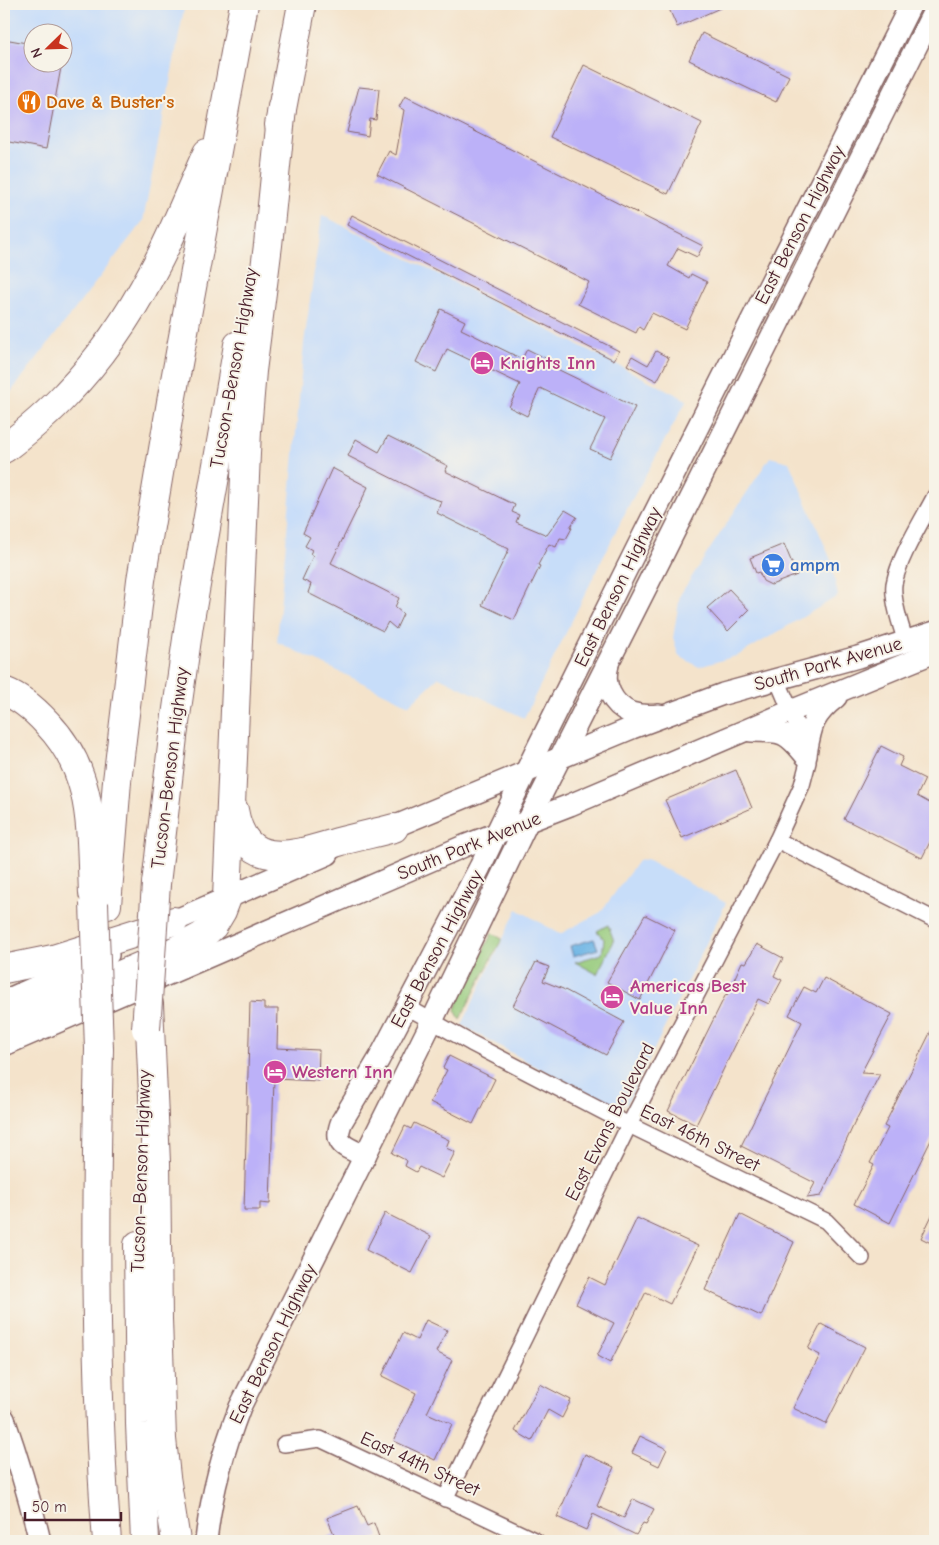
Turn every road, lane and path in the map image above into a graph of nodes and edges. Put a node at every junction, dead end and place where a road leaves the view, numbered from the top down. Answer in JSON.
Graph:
{"nodes":[{"id":1,"x":244,"y":4,"type":"edge"},
{"id":2,"x":302,"y":4,"type":"edge"},
{"id":3,"x":911,"y":4,"type":"edge"},
{"id":4,"x":935,"y":9,"type":"edge"},
{"id":5,"x":282,"y":107,"type":"junction"},
{"id":6,"x":225,"y":113,"type":"junction"},
{"id":7,"x":755,"y":313,"type":"junction"},
{"id":8,"x":777,"y":325,"type":"junction"},
{"id":9,"x":4,"y":449,"type":"edge"},
{"id":10,"x":935,"y":496,"type":"edge"},
{"id":11,"x":935,"y":632,"type":"edge"},
{"id":12,"x":906,"y":642,"type":"junction"},
{"id":13,"x":935,"y":652,"type":"edge"},
{"id":14,"x":611,"y":656,"type":"junction"},
{"id":15,"x":777,"y":678,"type":"junction"},
{"id":16,"x":848,"y":688,"type":"junction"},
{"id":17,"x":4,"y":690,"type":"edge"},
{"id":18,"x":791,"y":711,"type":"junction"},
{"id":19,"x":674,"y":713,"type":"junction"},
{"id":20,"x":743,"y":731,"type":"junction"},
{"id":21,"x":806,"y":755,"type":"junction"},
{"id":22,"x":561,"y":758,"type":"junction"},
{"id":23,"x":526,"y":773,"type":"junction"},
{"id":24,"x":232,"y":789,"type":"junction"},
{"id":25,"x":528,"y":821,"type":"junction"},
{"id":26,"x":394,"y":828,"type":"junction"},
{"id":27,"x":497,"y":834,"type":"junction"},
{"id":28,"x":778,"y":840,"type":"junction"},
{"id":29,"x":227,"y":898,"type":"junction"},
{"id":30,"x":100,"y":904,"type":"junction"},
{"id":31,"x":935,"y":920,"type":"edge"},
{"id":32,"x":174,"y":921,"type":"junction"},
{"id":33,"x":4,"y":969,"type":"edge"},
{"id":34,"x":4,"y":1001,"type":"edge"},
{"id":35,"x":406,"y":1007,"type":"junction"},
{"id":36,"x":432,"y":1021,"type":"junction"},
{"id":37,"x":148,"y":1028,"type":"junction"},
{"id":38,"x":4,"y":1029,"type":"edge"},
{"id":39,"x":4,"y":1045,"type":"edge"},
{"id":40,"x":629,"y":1125,"type":"junction"},
{"id":41,"x":365,"y":1156,"type":"junction"},
{"id":42,"x":862,"y":1258,"type":"dead end"},
{"id":43,"x":4,"y":1419,"type":"edge"},
{"id":44,"x":284,"y":1444,"type":"dead end"},
{"id":45,"x":102,"y":1460,"type":"junction"},
{"id":46,"x":445,"y":1499,"type":"junction"},
{"id":47,"x":40,"y":1541,"type":"edge"},
{"id":48,"x":100,"y":1541,"type":"edge"},
{"id":49,"x":107,"y":1541,"type":"edge"},
{"id":50,"x":145,"y":1541,"type":"edge"},
{"id":51,"x":176,"y":1541,"type":"edge"},
{"id":52,"x":206,"y":1541,"type":"edge"},
{"id":53,"x":536,"y":1541,"type":"edge"}],
"edges":[{"from":1,"to":6,"type":"highway"},
{"from":2,"to":5,"type":"highway","name":"Tucson–Benson Highway"},
{"from":3,"to":7,"type":"main road","name":"East Benson Highway"},
{"from":4,"to":8,"type":"main road","name":"East Benson Highway"},
{"from":5,"to":24,"type":"highway"},
{"from":5,"to":37,"type":"highway","name":"Tucson–Benson Highway","bridge":true},
{"from":6,"to":9,"type":"highway"},
{"from":6,"to":30,"type":"highway"},
{"from":7,"to":8,"type":"main road"},
{"from":7,"to":23,"type":"main road","name":"East Benson Highway"},
{"from":8,"to":14,"type":"main road","name":"East Benson Highway"},
{"from":10,"to":12,"type":"street"},
{"from":11,"to":12,"type":"main road","name":"South Park Avenue"},
{"from":12,"to":15,"type":"main road","name":"South Park Avenue"},
{"from":13,"to":16,"type":"main road","name":"South Park Avenue"},
{"from":14,"to":19,"type":"main road"},
{"from":14,"to":22,"type":"main road","name":"East Benson Highway"},
{"from":15,"to":18,"type":"street","name":"East Evans Boulevard"},
{"from":15,"to":19,"type":"main road","name":"South Park Avenue"},
{"from":16,"to":18,"type":"main road","name":"South Park Avenue"},
{"from":16,"to":21,"type":"main road"},
{"from":17,"to":30,"type":"highway"},
{"from":18,"to":20,"type":"main road","name":"South Park Avenue"},
{"from":18,"to":21,"type":"street","name":"East Evans Boulevard"},
{"from":19,"to":22,"type":"main road","name":"South Park Avenue"},
{"from":20,"to":21,"type":"main road"},
{"from":20,"to":25,"type":"main road","name":"South Park Avenue"},
{"from":21,"to":28,"type":"street","name":"East Evans Boulevard"},
{"from":22,"to":23,"type":"main road","name":"South Park Avenue"},
{"from":22,"to":25,"type":"main road","name":"East Benson Highway"},
{"from":23,"to":26,"type":"main road","name":"South Park Avenue"},
{"from":23,"to":27,"type":"main road","name":"East Benson Highway"},
{"from":24,"to":26,"type":"highway"},
{"from":24,"to":29,"type":"highway"},
{"from":25,"to":27,"type":"main road","name":"South Park Avenue"},
{"from":25,"to":36,"type":"main road","name":"East Benson Highway"},
{"from":26,"to":29,"type":"main road","name":"South Park Avenue"},
{"from":27,"to":35,"type":"main road","name":"East Benson Highway"},
{"from":27,"to":39,"type":"main road","name":"South Park Avenue"},
{"from":28,"to":31,"type":"street"},
{"from":28,"to":40,"type":"street","name":"East Evans Boulevard"},
{"from":29,"to":32,"type":"main road","name":"South Park Avenue"},
{"from":29,"to":38,"type":"highway"},
{"from":30,"to":45,"type":"highway","bridge":true},
{"from":32,"to":33,"type":"highway"},
{"from":32,"to":34,"type":"main road","name":"South Park Avenue"},
{"from":35,"to":36,"type":"street","name":"East 46th Street"},
{"from":35,"to":41,"type":"main road","name":"East Benson Highway"},
{"from":36,"to":40,"type":"street","name":"East 46th Street"},
{"from":36,"to":41,"type":"main road","name":"East Benson Highway"},
{"from":37,"to":50,"type":"highway","name":"Tucson–Benson Highway"},
{"from":37,"to":51,"type":"highway"},
{"from":40,"to":42,"type":"street","name":"East 46th Street"},
{"from":40,"to":46,"type":"street","name":"East Evans Boulevard"},
{"from":41,"to":52,"type":"main road","name":"East Benson Highway"},
{"from":43,"to":47,"type":"main road"},
{"from":44,"to":46,"type":"street","name":"East 44th Street"},
{"from":45,"to":48,"type":"highway"},
{"from":45,"to":49,"type":"highway"},
{"from":46,"to":53,"type":"street","name":"East 44th Street"}]}
